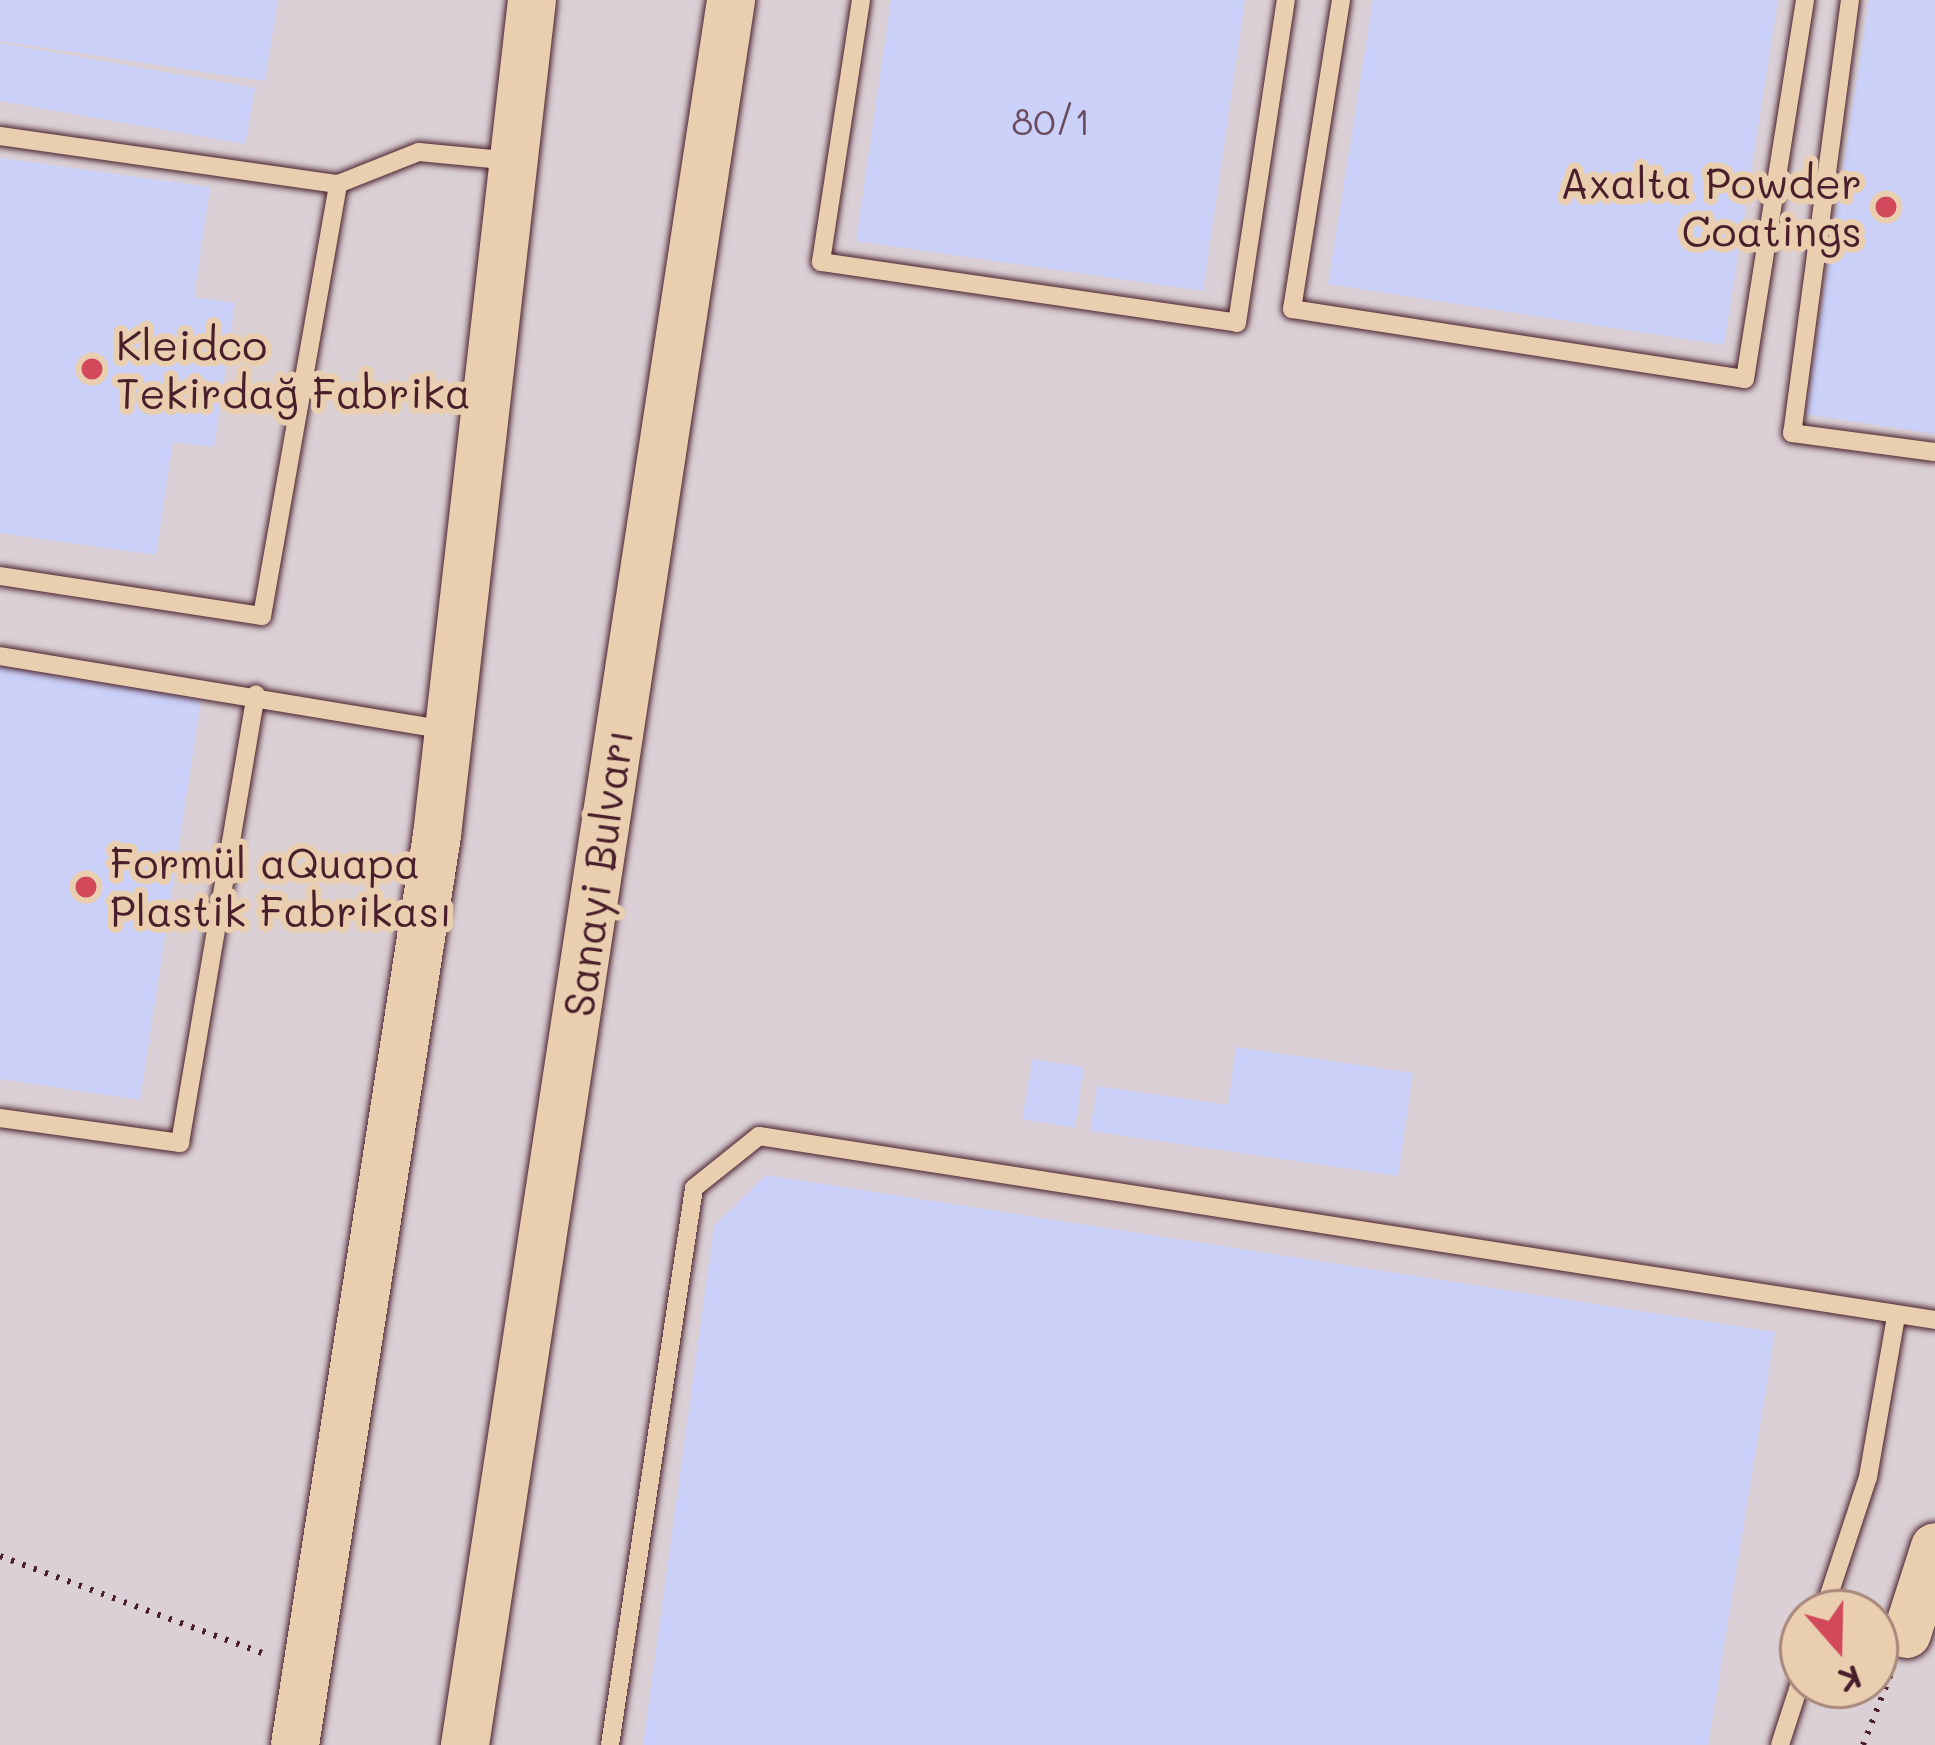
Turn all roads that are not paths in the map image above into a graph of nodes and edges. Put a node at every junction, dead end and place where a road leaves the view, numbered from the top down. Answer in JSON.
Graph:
{"nodes":[{"id":1,"x":532,"y":0,"type":"edge"},
{"id":2,"x":730,"y":0,"type":"edge"},
{"id":3,"x":861,"y":0,"type":"edge"},
{"id":4,"x":1286,"y":0,"type":"edge"},
{"id":5,"x":1341,"y":0,"type":"edge"},
{"id":6,"x":1805,"y":0,"type":"edge"},
{"id":7,"x":1850,"y":0,"type":"edge"},
{"id":8,"x":0,"y":136,"type":"edge"},
{"id":9,"x":513,"y":161,"type":"junction"},
{"id":10,"x":338,"y":184,"type":"junction"},
{"id":11,"x":1935,"y":452,"type":"edge"},
{"id":12,"x":0,"y":576,"type":"edge"},
{"id":13,"x":0,"y":656,"type":"edge"},
{"id":14,"x":256,"y":694,"type":"junction"},
{"id":15,"x":449,"y":730,"type":"junction"},
{"id":16,"x":0,"y":1118,"type":"edge"},
{"id":17,"x":1896,"y":1317,"type":"junction"},
{"id":18,"x":1935,"y":1320,"type":"edge"},
{"id":19,"x":1935,"y":1546,"type":"edge"},
{"id":20,"x":1831,"y":1589,"type":"edge"},
{"id":21,"x":1907,"y":1634,"type":"road end"},
{"id":22,"x":1792,"y":1709,"type":"edge"},
{"id":23,"x":296,"y":1745,"type":"edge"},
{"id":24,"x":466,"y":1745,"type":"edge"},
{"id":25,"x":610,"y":1745,"type":"edge"},
{"id":26,"x":1780,"y":1745,"type":"edge"}],
"edges":[{"from":1,"to":9,"type":"street"},
{"from":2,"to":24,"type":"street","name":"Sanayi Bulvarı"},
{"from":3,"to":4,"type":"lane"},
{"from":5,"to":6,"type":"lane"},
{"from":7,"to":11,"type":"lane"},
{"from":8,"to":10,"type":"lane"},
{"from":9,"to":10,"type":"lane"},
{"from":9,"to":15,"type":"street"},
{"from":10,"to":12,"type":"lane"},
{"from":13,"to":14,"type":"lane"},
{"from":14,"to":15,"type":"lane"},
{"from":14,"to":16,"type":"lane"},
{"from":15,"to":23,"type":"street"},
{"from":17,"to":18,"type":"lane"},
{"from":17,"to":20,"type":"lane"},
{"from":17,"to":25,"type":"lane"},
{"from":19,"to":21,"type":"street"},
{"from":22,"to":26,"type":"lane"}]}
